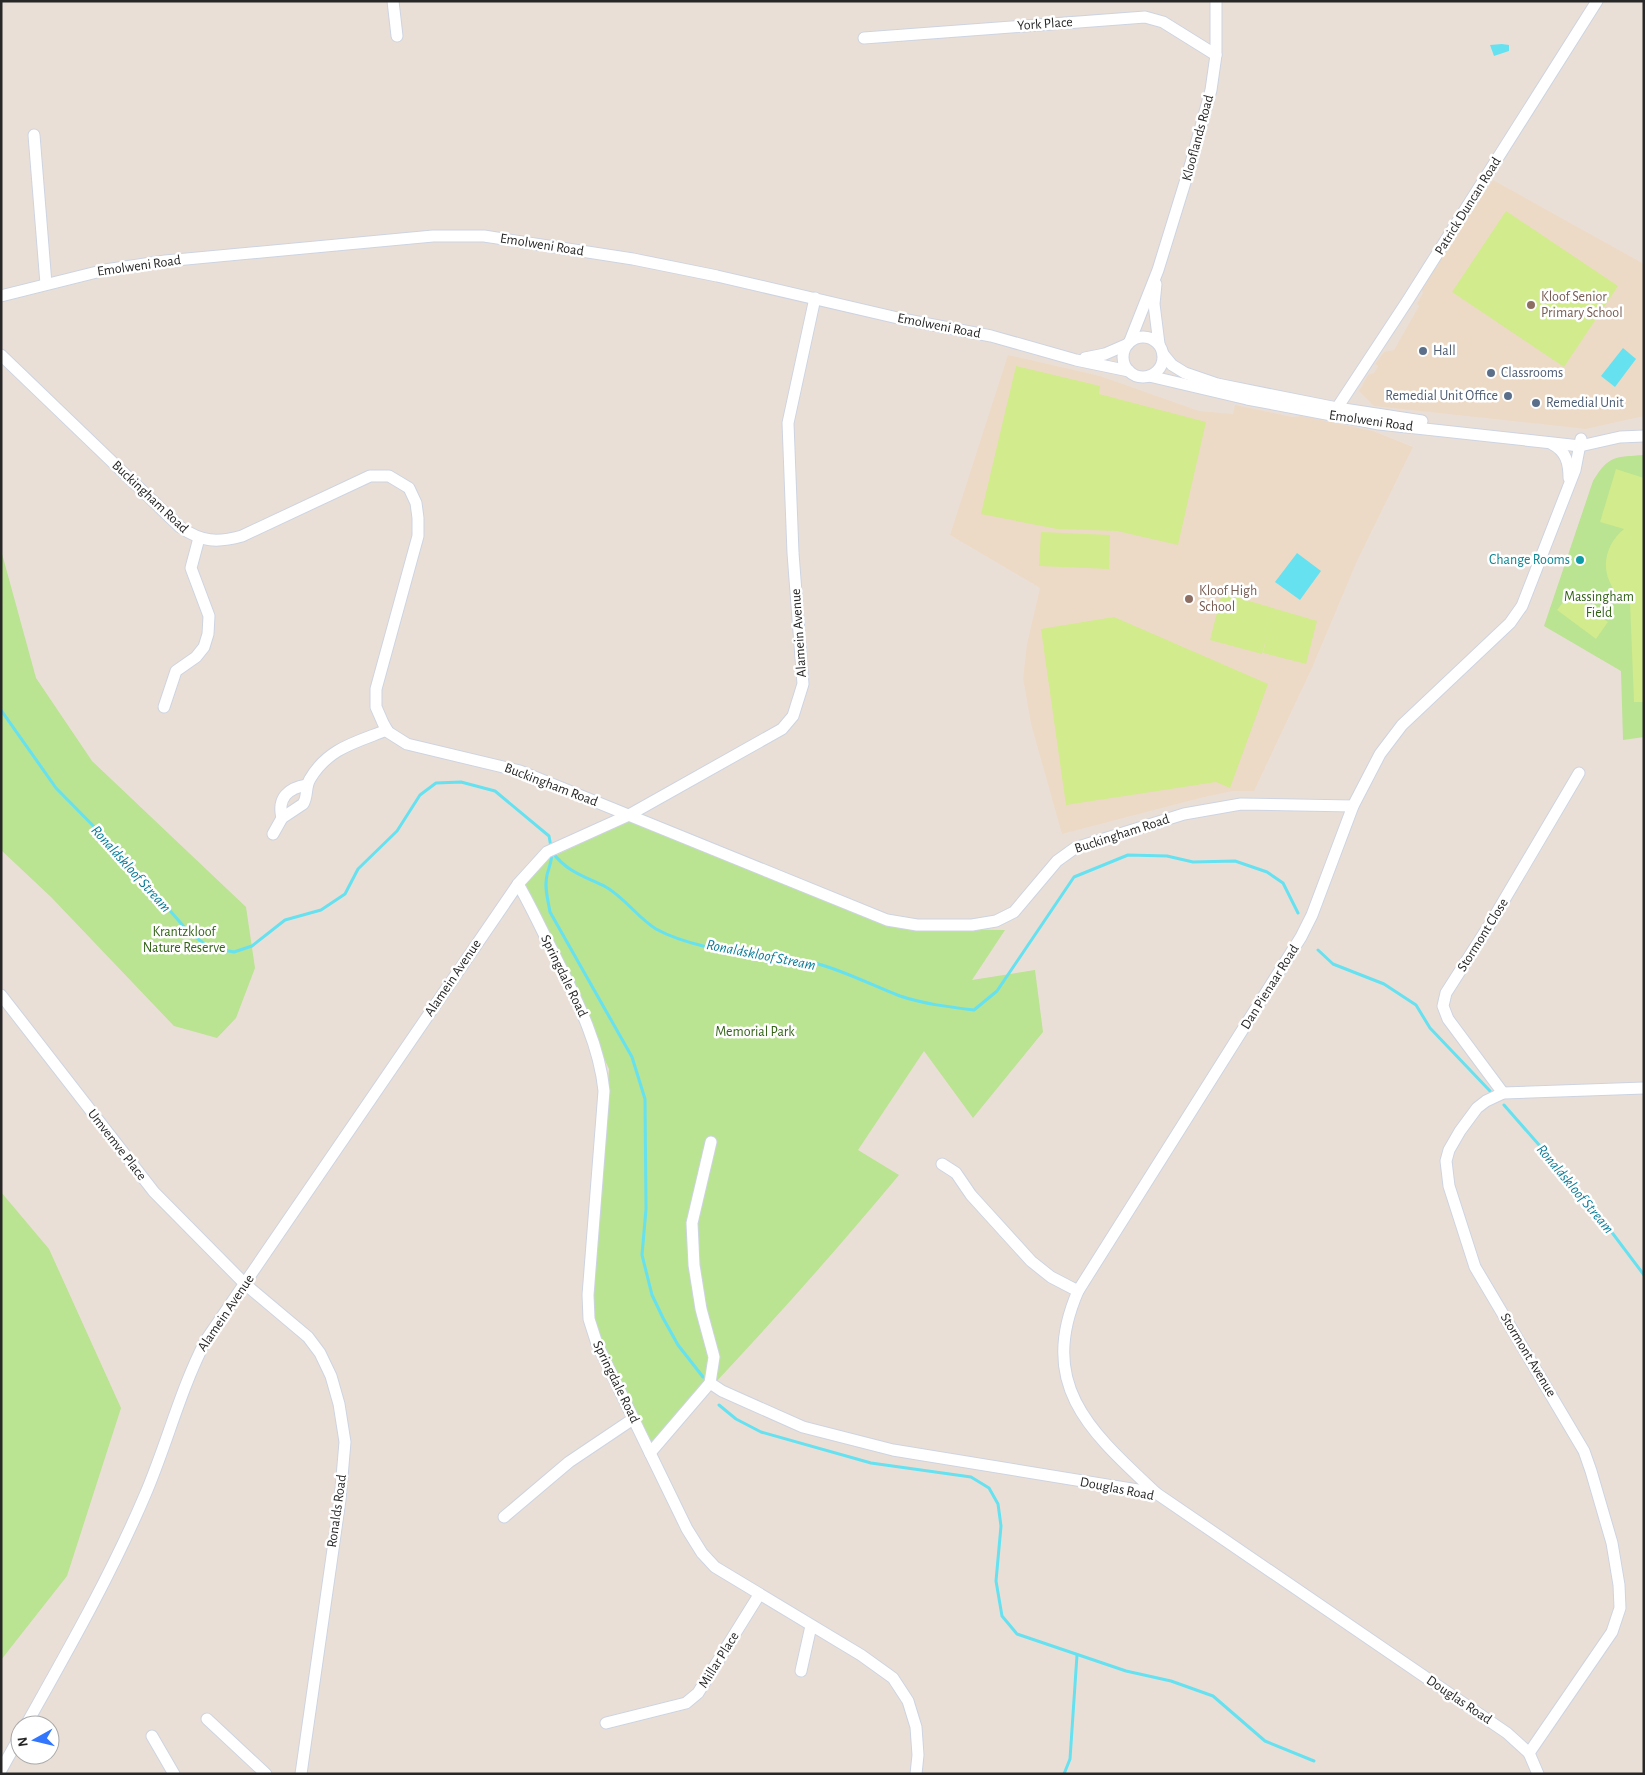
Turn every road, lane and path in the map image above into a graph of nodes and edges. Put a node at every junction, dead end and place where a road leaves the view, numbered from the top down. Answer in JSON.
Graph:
{"nodes":[{"id":1,"x":393,"y":1,"type":"edge"},
{"id":2,"x":1216,"y":1,"type":"edge"},
{"id":3,"x":1597,"y":1,"type":"edge"},
{"id":4,"x":397,"y":36,"type":"dead end"},
{"id":5,"x":864,"y":38,"type":"dead end"},
{"id":6,"x":1216,"y":55,"type":"junction"},
{"id":7,"x":34,"y":135,"type":"dead end"},
{"id":8,"x":1158,"y":270,"type":"junction"},
{"id":9,"x":46,"y":284,"type":"junction"},
{"id":10,"x":1,"y":296,"type":"edge"},
{"id":11,"x":814,"y":298,"type":"junction"},
{"id":12,"x":1129,"y":343,"type":"junction"},
{"id":13,"x":1161,"y":349,"type":"junction"},
{"id":14,"x":1,"y":355,"type":"edge"},
{"id":15,"x":1076,"y":360,"type":"junction"},
{"id":16,"x":1129,"y":371,"type":"junction"},
{"id":17,"x":1149,"y":376,"type":"junction"},
{"id":18,"x":1352,"y":384,"type":"junction"},
{"id":19,"x":1337,"y":408,"type":"junction"},
{"id":20,"x":1350,"y":411,"type":"junction"},
{"id":21,"x":1644,"y":436,"type":"edge"},
{"id":22,"x":1580,"y":442,"type":"junction"},
{"id":23,"x":1551,"y":444,"type":"junction"},
{"id":24,"x":1570,"y":482,"type":"junction"},
{"id":25,"x":199,"y":538,"type":"junction"},
{"id":26,"x":164,"y":707,"type":"dead end"},
{"id":27,"x":387,"y":730,"type":"junction"},
{"id":28,"x":1580,"y":773,"type":"dead end"},
{"id":29,"x":307,"y":785,"type":"junction"},
{"id":30,"x":1353,"y":806,"type":"junction"},
{"id":31,"x":629,"y":815,"type":"junction"},
{"id":32,"x":282,"y":818,"type":"junction"},
{"id":33,"x":273,"y":834,"type":"dead end"},
{"id":34,"x":518,"y":884,"type":"junction"},
{"id":35,"x":1,"y":996,"type":"edge"},
{"id":36,"x":1644,"y":1088,"type":"edge"},
{"id":37,"x":1503,"y":1093,"type":"junction"},
{"id":38,"x":711,"y":1142,"type":"dead end"},
{"id":39,"x":942,"y":1164,"type":"dead end"},
{"id":40,"x":245,"y":1284,"type":"junction"},
{"id":41,"x":1078,"y":1291,"type":"junction"},
{"id":42,"x":710,"y":1383,"type":"junction"},
{"id":43,"x":634,"y":1419,"type":"junction"},
{"id":44,"x":650,"y":1453,"type":"junction"},
{"id":45,"x":1156,"y":1493,"type":"junction"},
{"id":46,"x":504,"y":1517,"type":"dead end"},
{"id":47,"x":759,"y":1595,"type":"junction"},
{"id":48,"x":811,"y":1626,"type":"junction"},
{"id":49,"x":801,"y":1671,"type":"dead end"},
{"id":50,"x":31,"y":1715,"type":"edge"},
{"id":51,"x":207,"y":1719,"type":"dead end"},
{"id":52,"x":606,"y":1723,"type":"dead end"},
{"id":53,"x":152,"y":1736,"type":"dead end"},
{"id":54,"x":1529,"y":1753,"type":"junction"},
{"id":55,"x":10,"y":1754,"type":"edge"},
{"id":56,"x":1,"y":1770,"type":"edge"},
{"id":57,"x":174,"y":1774,"type":"edge"},
{"id":58,"x":266,"y":1774,"type":"edge"},
{"id":59,"x":301,"y":1774,"type":"edge"},
{"id":60,"x":916,"y":1774,"type":"edge"},
{"id":61,"x":1538,"y":1774,"type":"edge"}],
"edges":[{"from":1,"to":4,"type":"street"},
{"from":2,"to":6,"type":"street","name":"Klooflands Road"},
{"from":3,"to":18,"type":"street","name":"Patrick Duncan Road"},
{"from":5,"to":6,"type":"street","name":"York Place"},
{"from":6,"to":8,"type":"street","name":"Klooflands Road"},
{"from":7,"to":9,"type":"street"},
{"from":8,"to":12,"type":"street","name":"Klooflands Road"},
{"from":8,"to":13,"type":"street","name":"Klooflands Road"},
{"from":9,"to":10,"type":"street","name":"Emolweni Road"},
{"from":9,"to":11,"type":"street","name":"Emolweni Road"},
{"from":11,"to":15,"type":"street","name":"Emolweni Road"},
{"from":11,"to":31,"type":"street","name":"Alamein Avenue"},
{"from":12,"to":13,"type":"street"},
{"from":12,"to":15,"type":"street","name":"Emolweni Road"},
{"from":12,"to":16,"type":"street"},
{"from":13,"to":17,"type":"street"},
{"from":13,"to":19,"type":"street","name":"Emolweni Road"},
{"from":14,"to":25,"type":"street","name":"Buckingham Road"},
{"from":15,"to":16,"type":"street","name":"Emolweni Road"},
{"from":16,"to":17,"type":"street"},
{"from":17,"to":23,"type":"street","name":"Emolweni Road"},
{"from":18,"to":19,"type":"street","name":"Patrick Duncan Road"},
{"from":18,"to":20,"type":"street"},
{"from":19,"to":20,"type":"street","name":"Emolweni Road"},
{"from":20,"to":22,"type":"street","name":"Emolweni Road"},
{"from":21,"to":22,"type":"street","name":"Emolweni Road"},
{"from":22,"to":23,"type":"street","name":"Emolweni Road"},
{"from":22,"to":24,"type":"street","name":"Dan Pienaar Road"},
{"from":23,"to":24,"type":"street"},
{"from":24,"to":30,"type":"street","name":"Dan Pienaar Road"},
{"from":25,"to":26,"type":"street"},
{"from":25,"to":27,"type":"street","name":"Buckingham Road"},
{"from":27,"to":29,"type":"street"},
{"from":27,"to":31,"type":"street","name":"Buckingham Road"},
{"from":28,"to":37,"type":"street","name":"Stormont Close"},
{"from":29,"to":32,"type":"street"},
{"from":29,"to":32,"type":"street"},
{"from":30,"to":31,"type":"street","name":"Buckingham Road"},
{"from":30,"to":41,"type":"street","name":"Dan Pienaar Road"},
{"from":31,"to":34,"type":"street","name":"Alamein Avenue"},
{"from":32,"to":33,"type":"street"},
{"from":34,"to":40,"type":"street","name":"Alamein Avenue"},
{"from":34,"to":43,"type":"street","name":"Springdale Road"},
{"from":35,"to":40,"type":"street","name":"Umvemve Place"},
{"from":36,"to":37,"type":"street","name":"Stormont Avenue"},
{"from":37,"to":54,"type":"street","name":"Stormont Avenue"},
{"from":38,"to":42,"type":"street"},
{"from":39,"to":41,"type":"street"},
{"from":40,"to":50,"type":"street","name":"Alamein Avenue"},
{"from":40,"to":59,"type":"street","name":"Ronalds Road"},
{"from":41,"to":45,"type":"street","name":"Dan Pienaar Road"},
{"from":42,"to":44,"type":"street"},
{"from":42,"to":45,"type":"street","name":"Douglas Road"},
{"from":43,"to":44,"type":"street","name":"Springdale Road"},
{"from":43,"to":46,"type":"street"},
{"from":44,"to":47,"type":"street","name":"Springdale Road"},
{"from":45,"to":54,"type":"street","name":"Douglas Road"},
{"from":47,"to":48,"type":"street","name":"Springdale Road"},
{"from":47,"to":52,"type":"street","name":"Millar Place"},
{"from":48,"to":49,"type":"street"},
{"from":48,"to":60,"type":"street","name":"Springdale Road"},
{"from":51,"to":58,"type":"street"},
{"from":53,"to":57,"type":"street"},
{"from":54,"to":61,"type":"street","name":"Douglas Road"},
{"from":55,"to":56,"type":"street"}]}
